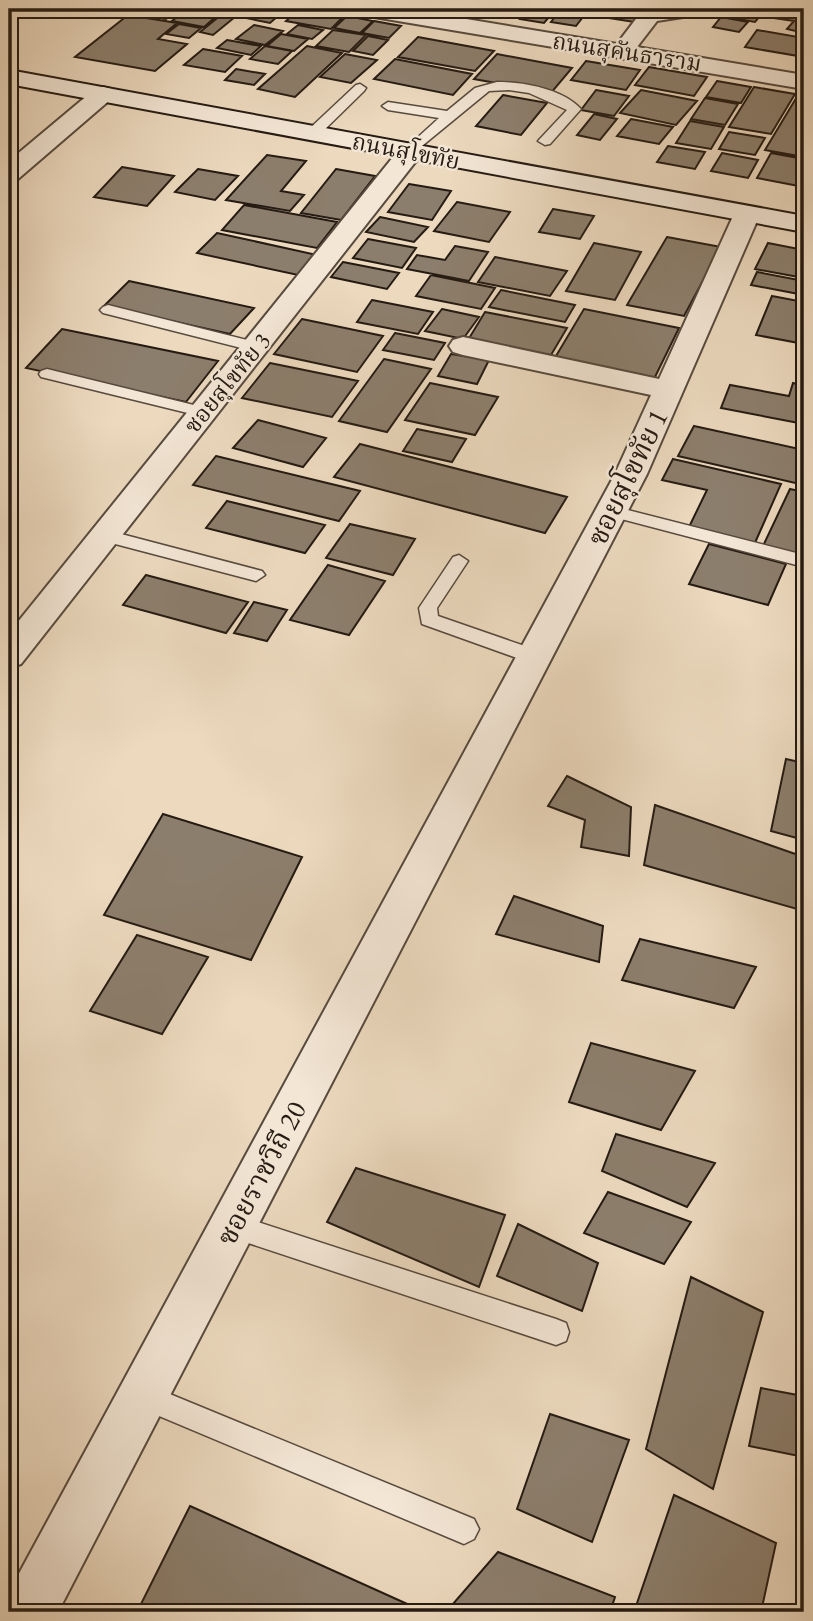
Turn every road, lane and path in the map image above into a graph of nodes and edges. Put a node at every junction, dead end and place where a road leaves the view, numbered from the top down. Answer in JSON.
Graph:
{"nodes":[{"id":1,"x":368,"y":9,"type":"edge"},
{"id":2,"x":678,"y":9,"type":"edge"},
{"id":3,"x":622,"y":52,"type":"junction"},
{"id":4,"x":9,"y":77,"type":"edge"},
{"id":5,"x":804,"y":82,"type":"edge"},
{"id":6,"x":360,"y":88,"type":"dead end"},
{"id":7,"x":103,"y":94,"type":"junction"},
{"id":8,"x":388,"y":106,"type":"dead end"},
{"id":9,"x":451,"y":116,"type":"junction"},
{"id":10,"x":313,"y":133,"type":"junction"},
{"id":11,"x":545,"y":141,"type":"dead end"},
{"id":12,"x":411,"y":151,"type":"junction"},
{"id":13,"x":9,"y":174,"type":"edge"},
{"id":14,"x":747,"y":214,"type":"junction"},
{"id":15,"x":804,"y":224,"type":"edge"},
{"id":16,"x":108,"y":310,"type":"dead end"},
{"id":17,"x":463,"y":346,"type":"dead end"},
{"id":18,"x":257,"y":347,"type":"junction"},
{"id":19,"x":47,"y":374,"type":"dead end"},
{"id":20,"x":669,"y":390,"type":"junction"},
{"id":21,"x":204,"y":412,"type":"junction"},
{"id":22,"x":612,"y":511,"type":"junction"},
{"id":23,"x":106,"y":536,"type":"junction"},
{"id":24,"x":458,"y":561,"type":"dead end"},
{"id":25,"x":804,"y":561,"type":"edge"},
{"id":26,"x":256,"y":575,"type":"dead end"},
{"id":27,"x":9,"y":656,"type":"edge"},
{"id":28,"x":535,"y":657,"type":"junction"},
{"id":29,"x":493,"y":734,"type":"joint"},
{"id":30,"x":233,"y":1226,"type":"junction"},
{"id":31,"x":556,"y":1332,"type":"dead end"},
{"id":32,"x":143,"y":1396,"type":"junction"},
{"id":33,"x":464,"y":1529,"type":"dead end"},
{"id":34,"x":29,"y":1612,"type":"edge"}],
"edges":[{"from":1,"to":3,"type":"street","name":"ถนนสุคันธาราม"},
{"from":2,"to":3,"type":"street"},
{"from":3,"to":5,"type":"street","name":"ถนนสุคันธาราม"},
{"from":4,"to":7,"type":"street","name":"ถนนสุโขทัย"},
{"from":6,"to":10,"type":"lane"},
{"from":7,"to":10,"type":"street","name":"ถนนสุโขทัย"},
{"from":7,"to":13,"type":"street"},
{"from":8,"to":9,"type":"lane"},
{"from":9,"to":11,"type":"lane"},
{"from":9,"to":12,"type":"lane"},
{"from":10,"to":12,"type":"street","name":"ถนนสุโขทัย"},
{"from":12,"to":14,"type":"street","name":"ถนนสุโขทัย"},
{"from":12,"to":18,"type":"street","name":"ซอยสุโขทัย 3"},
{"from":14,"to":15,"type":"street","name":"ถนนสุโขทัย"},
{"from":14,"to":20,"type":"street","name":"ซอยสุโขทัย 1"},
{"from":16,"to":18,"type":"lane"},
{"from":17,"to":20,"type":"street"},
{"from":18,"to":21,"type":"street","name":"ซอยสุโขทัย 3"},
{"from":19,"to":21,"type":"lane"},
{"from":20,"to":22,"type":"street","name":"ซอยสุโขทัย 1"},
{"from":21,"to":23,"type":"street","name":"ซอยสุโขทัย 3"},
{"from":22,"to":25,"type":"lane"},
{"from":22,"to":28,"type":"street","name":"ซอยสุโขทัย 1"},
{"from":23,"to":26,"type":"lane"},
{"from":23,"to":27,"type":"street","name":"ซอยสุโขทัย 3"},
{"from":24,"to":28,"type":"lane"},
{"from":28,"to":29,"type":"street","name":"ซอยสุโขทัย 1"},
{"from":29,"to":30,"type":"street","name":"ซอยราชวิถี 20"},
{"from":30,"to":31,"type":"lane"},
{"from":30,"to":32,"type":"street","name":"ซอยราชวิถี 20"},
{"from":32,"to":33,"type":"lane"},
{"from":32,"to":34,"type":"street","name":"ซอยราชวิถี 20"}]}
